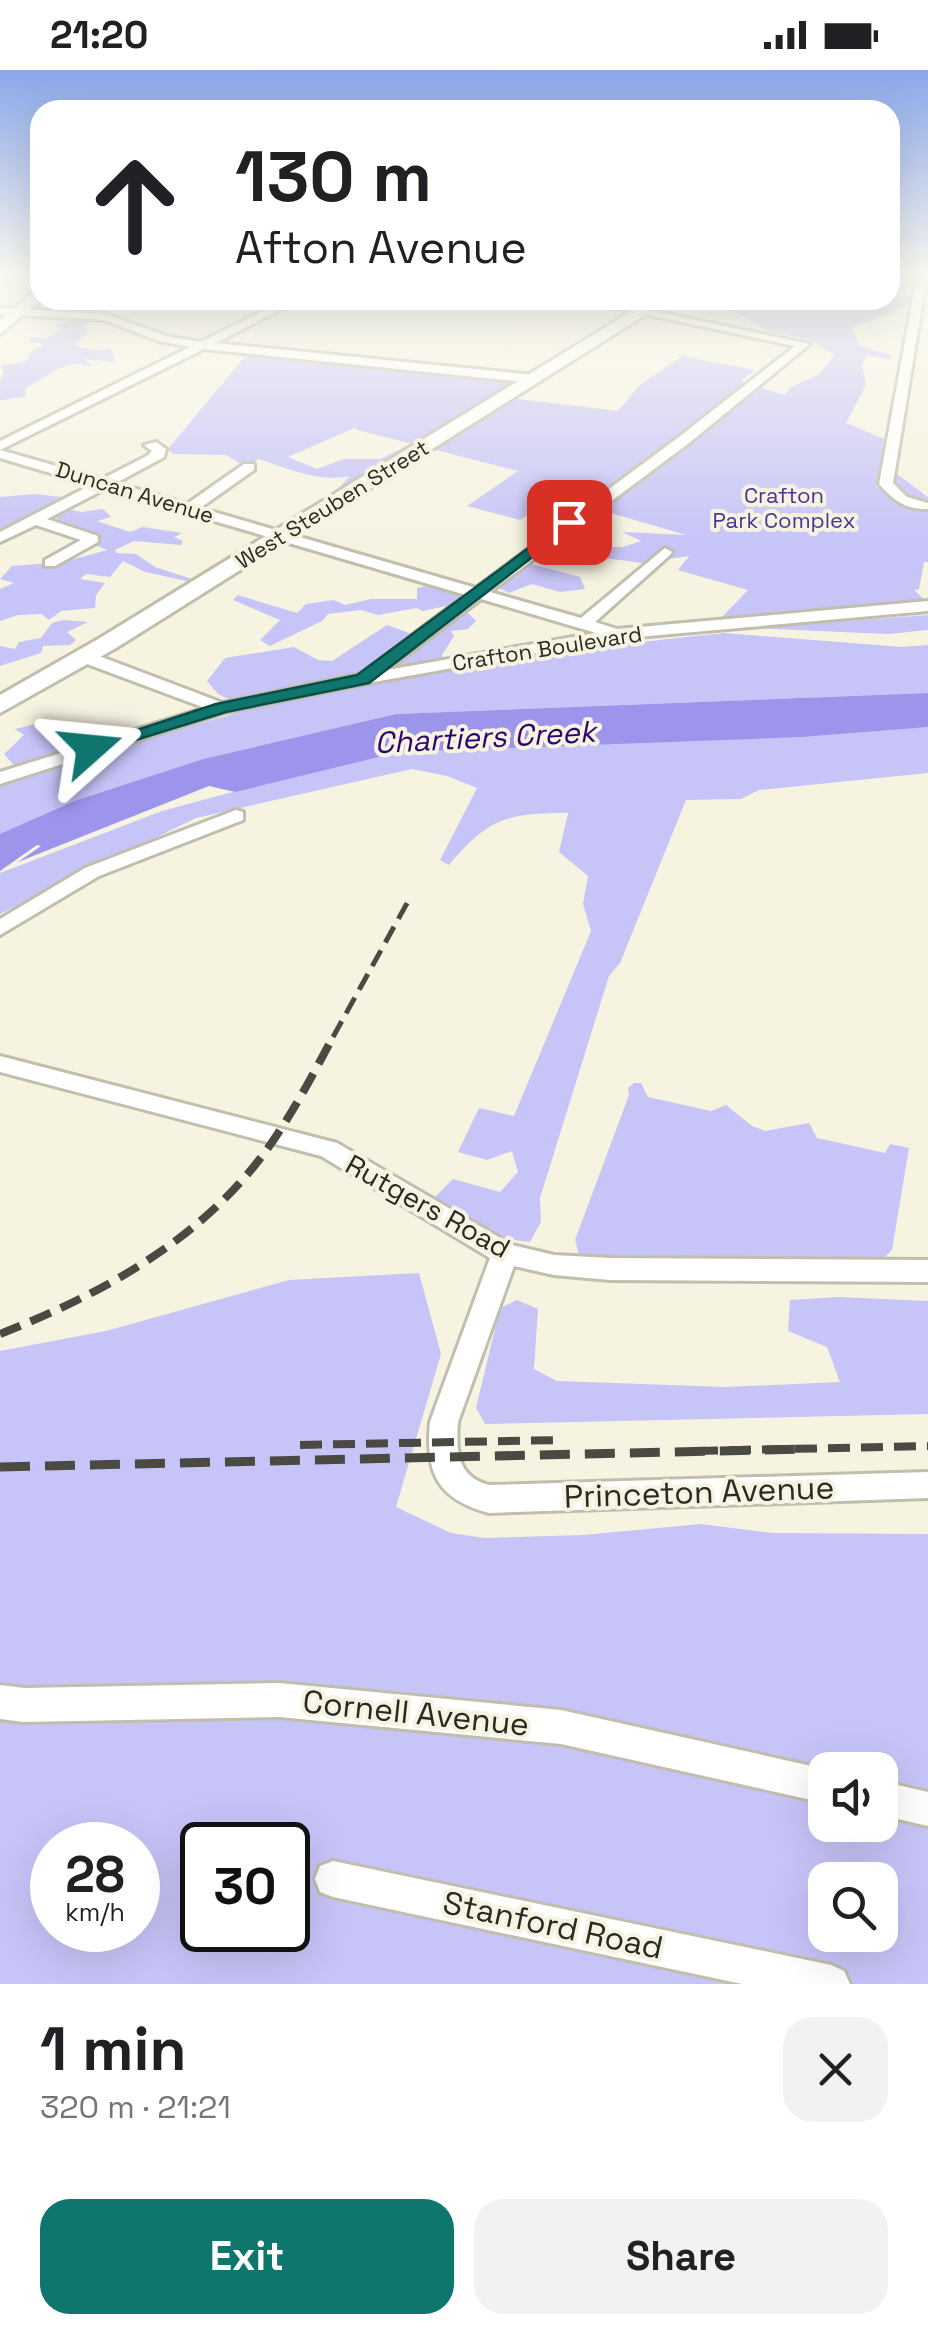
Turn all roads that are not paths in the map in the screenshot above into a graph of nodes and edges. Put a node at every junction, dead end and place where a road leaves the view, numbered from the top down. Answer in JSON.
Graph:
{"nodes":[{"id":1,"x":159,"y":364,"type":"edge"},
{"id":2,"x":388,"y":364,"type":"edge"},
{"id":3,"x":558,"y":364,"type":"edge"},
{"id":4,"x":779,"y":364,"type":"edge"},
{"id":5,"x":907,"y":364,"type":"edge"},
{"id":6,"x":534,"y":379,"type":"junction"},
{"id":7,"x":151,"y":445,"type":"dead end"},
{"id":8,"x":0,"y":446,"type":"edge"},
{"id":9,"x":0,"y":454,"type":"edge"},
{"id":10,"x":249,"y":467,"type":"dead end"},
{"id":11,"x":106,"y":483,"type":"junction"},
{"id":12,"x":923,"y":506,"type":"dead end"},
{"id":13,"x":189,"y":509,"type":"junction"},
{"id":14,"x":35,"y":520,"type":"junction"},
{"id":15,"x":282,"y":535,"type":"junction"},
{"id":16,"x":0,"y":538,"type":"edge"},
{"id":17,"x":665,"y":552,"type":"dead end"},
{"id":18,"x":50,"y":563,"type":"dead end"},
{"id":19,"x":476,"y":592,"type":"junction"},
{"id":20,"x":928,"y":606,"type":"edge"},
{"id":21,"x":584,"y":624,"type":"junction"},
{"id":22,"x":615,"y":634,"type":"junction"},
{"id":23,"x":84,"y":657,"type":"junction"},
{"id":24,"x":363,"y":679,"type":"junction"},
{"id":25,"x":0,"y":704,"type":"edge"},
{"id":26,"x":222,"y":708,"type":"junction"},
{"id":27,"x":0,"y":778,"type":"edge"},
{"id":28,"x":236,"y":816,"type":"dead end"},
{"id":29,"x":0,"y":928,"type":"edge"},
{"id":30,"x":0,"y":1064,"type":"edge"},
{"id":31,"x":505,"y":1254,"type":"junction"},
{"id":32,"x":928,"y":1272,"type":"edge"},
{"id":33,"x":928,"y":1486,"type":"edge"},
{"id":34,"x":0,"y":1702,"type":"edge"},
{"id":35,"x":808,"y":1782,"type":"edge"},
{"id":36,"x":898,"y":1802,"type":"edge"},
{"id":37,"x":928,"y":1809,"type":"edge"},
{"id":38,"x":333,"y":1878,"type":"dead end"},
{"id":39,"x":832,"y":1984,"type":"edge"}],
"edges":[{"from":1,"to":8,"type":"street"},
{"from":2,"to":6,"type":"street"},
{"from":3,"to":6,"type":"main road","name":"West Steuben Street"},
{"from":4,"to":19,"type":"street"},
{"from":5,"to":12,"type":"street"},
{"from":6,"to":15,"type":"main road","name":"West Steuben Street"},
{"from":7,"to":11,"type":"street"},
{"from":9,"to":11,"type":"street","name":"Duncan Avenue"},
{"from":10,"to":13,"type":"street"},
{"from":11,"to":13,"type":"street","name":"Duncan Avenue"},
{"from":11,"to":14,"type":"street"},
{"from":13,"to":15,"type":"street","name":"Duncan Avenue"},
{"from":14,"to":16,"type":"street"},
{"from":14,"to":18,"type":"street"},
{"from":15,"to":19,"type":"street","name":"Duncan Avenue"},
{"from":15,"to":23,"type":"main road","name":"West Steuben Street"},
{"from":17,"to":21,"type":"street"},
{"from":19,"to":21,"type":"street","name":"Duncan Avenue"},
{"from":19,"to":24,"type":"street"},
{"from":20,"to":22,"type":"street","name":"Crafton Boulevard"},
{"from":21,"to":22,"type":"street","name":"Duncan Avenue"},
{"from":22,"to":24,"type":"street","name":"Crafton Boulevard"},
{"from":23,"to":25,"type":"main road","name":"West Steuben Street"},
{"from":23,"to":26,"type":"street"},
{"from":24,"to":26,"type":"street","name":"Crafton Boulevard"},
{"from":26,"to":27,"type":"street","name":"Crafton Boulevard"},
{"from":28,"to":29,"type":"street"},
{"from":30,"to":31,"type":"street","name":"Rutgers Road"},
{"from":31,"to":32,"type":"street","name":"Rutgers Road"},
{"from":31,"to":33,"type":"street","name":"Princeton Avenue"},
{"from":34,"to":35,"type":"street","name":"Cornell Avenue"},
{"from":36,"to":37,"type":"street"},
{"from":38,"to":39,"type":"street","name":"Stanford Road"}]}
